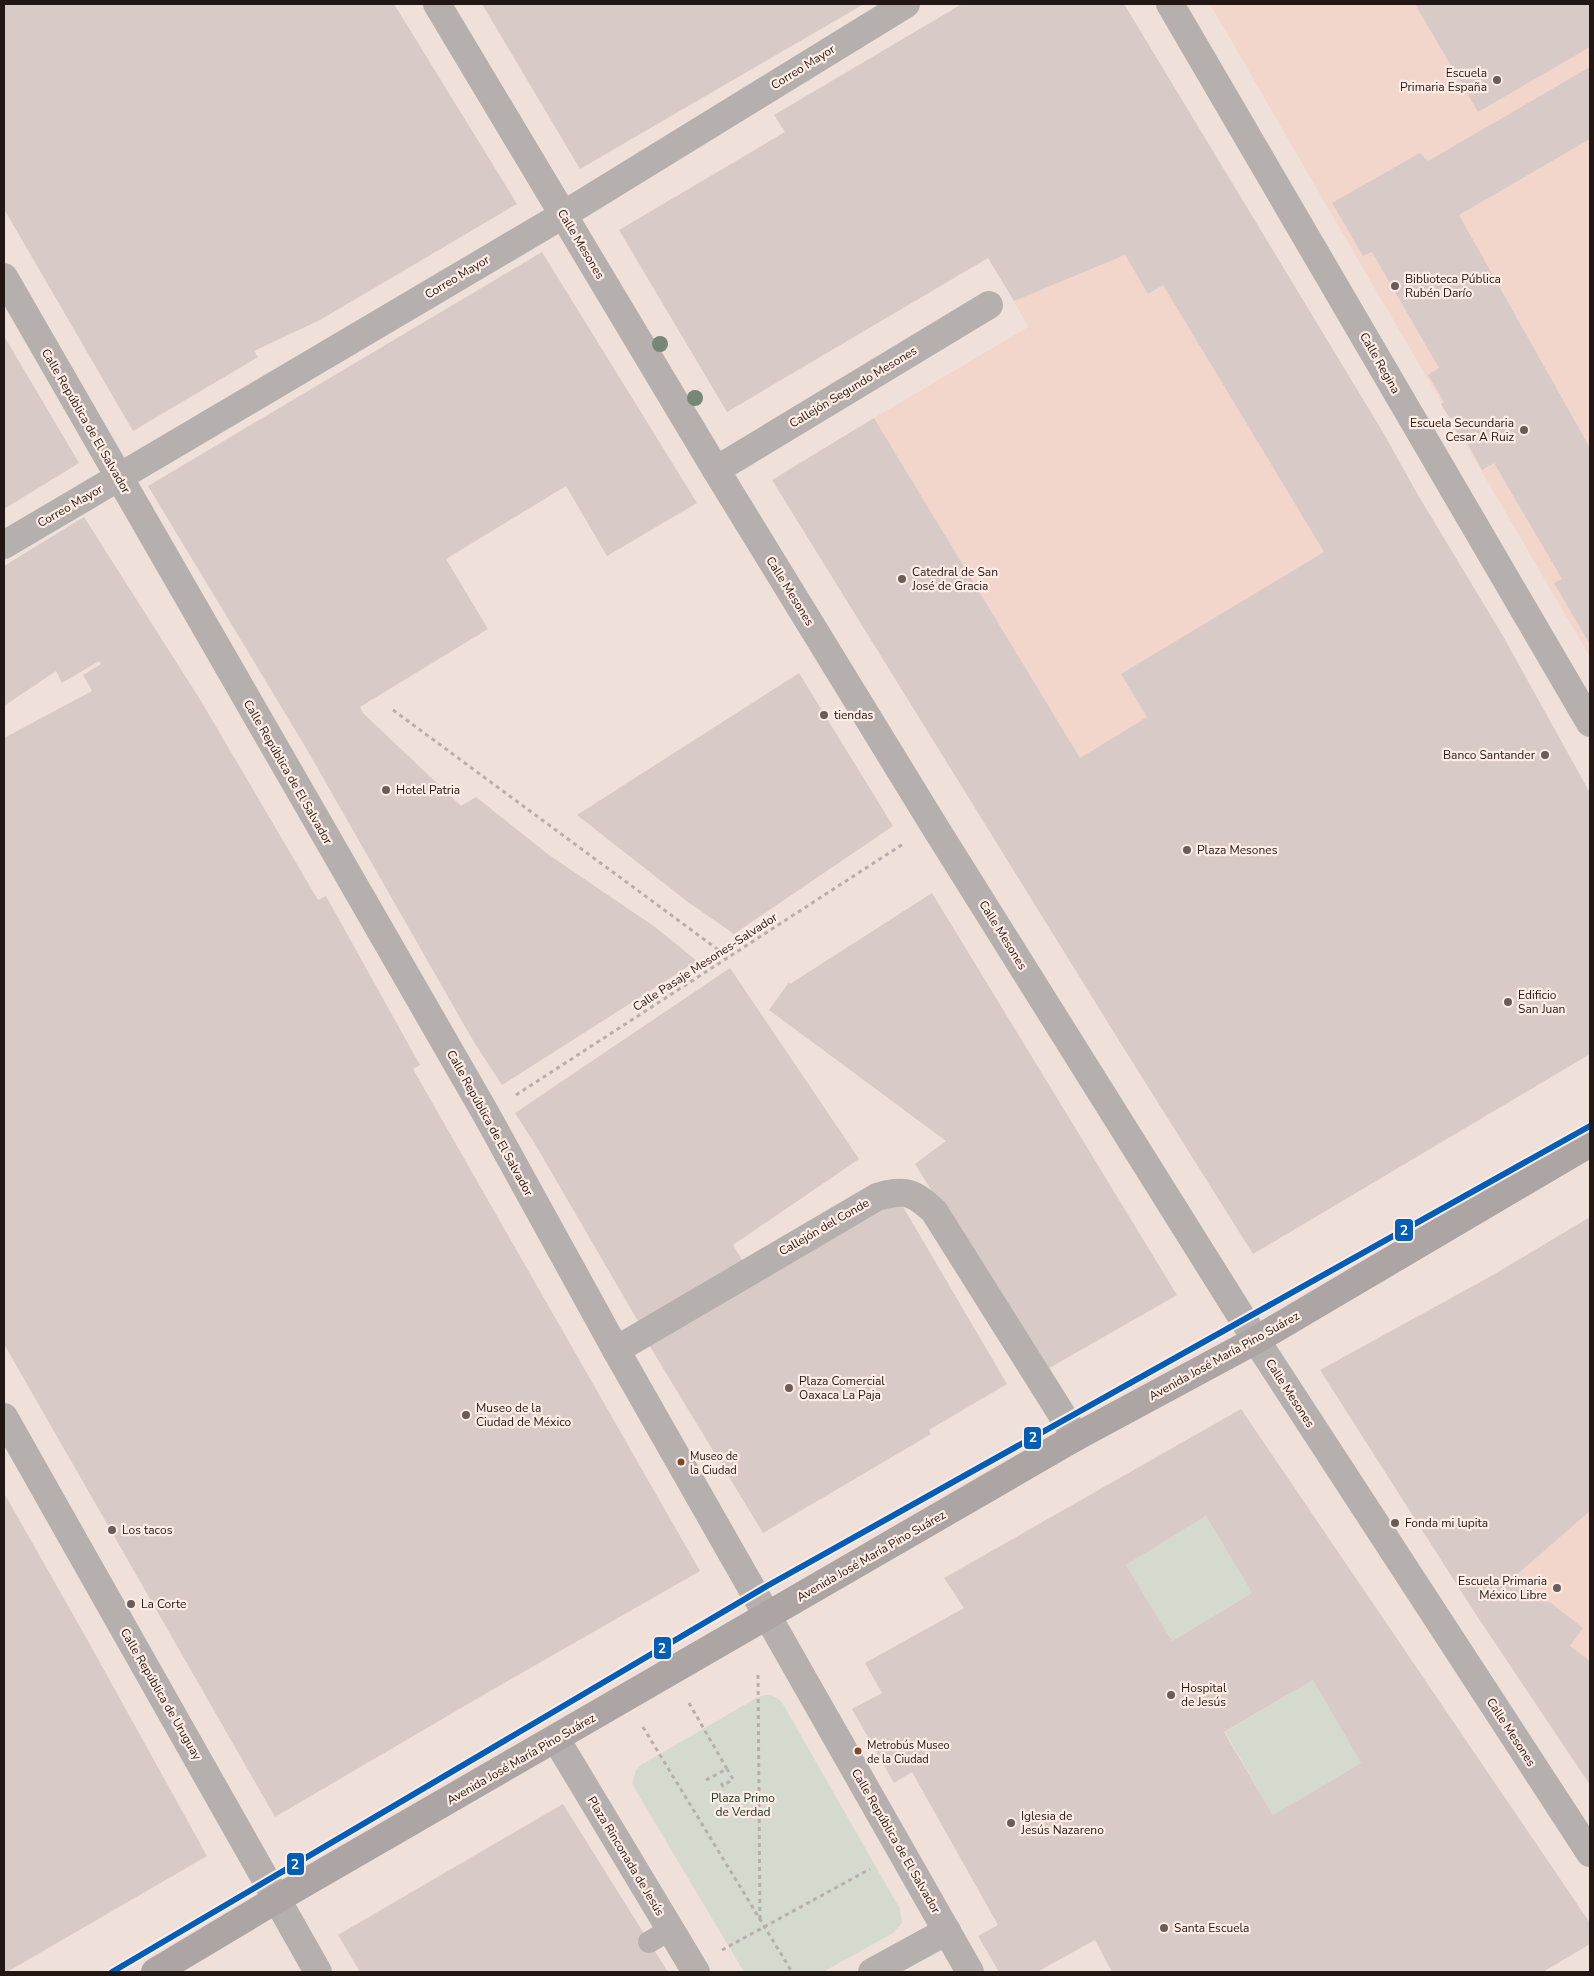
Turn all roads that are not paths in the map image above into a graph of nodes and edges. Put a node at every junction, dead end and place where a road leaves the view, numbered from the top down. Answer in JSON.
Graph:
{"nodes":[{"id":1,"x":437,"y":4,"type":"edge"},
{"id":2,"x":906,"y":4,"type":"edge"},
{"id":3,"x":1170,"y":4,"type":"edge"},
{"id":4,"x":563,"y":214,"type":"junction"},
{"id":5,"x":4,"y":277,"type":"edge"},
{"id":6,"x":990,"y":305,"type":"dead end"},
{"id":7,"x":716,"y":470,"type":"junction"},
{"id":8,"x":118,"y":478,"type":"junction"},
{"id":9,"x":4,"y":545,"type":"edge"},
{"id":10,"x":1590,"y":723,"type":"edge"},
{"id":11,"x":1590,"y":1143,"type":"edge"},
{"id":12,"x":1256,"y":1340,"type":"junction"},
{"id":13,"x":616,"y":1350,"type":"junction"},
{"id":14,"x":5,"y":1422,"type":"edge"},
{"id":15,"x":1076,"y":1437,"type":"junction"},
{"id":16,"x":763,"y":1619,"type":"junction"},
{"id":17,"x":556,"y":1739,"type":"junction"},
{"id":18,"x":1590,"y":1853,"type":"edge"},
{"id":19,"x":277,"y":1899,"type":"junction"},
{"id":20,"x":947,"y":1931,"type":"junction"},
{"id":21,"x":694,"y":1969,"type":"edge"},
{"id":22,"x":155,"y":1972,"type":"edge"},
{"id":23,"x":318,"y":1972,"type":"edge"},
{"id":24,"x":872,"y":1972,"type":"edge"},
{"id":25,"x":970,"y":1972,"type":"edge"}],
"edges":[{"from":1,"to":4,"type":"street","name":"Calle Mesones"},
{"from":2,"to":4,"type":"street","name":"Correo Mayor"},
{"from":3,"to":10,"type":"street","name":"Calle Regina"},
{"from":4,"to":7,"type":"street","name":"Calle Mesones"},
{"from":4,"to":8,"type":"street","name":"Correo Mayor"},
{"from":5,"to":8,"type":"street","name":"Calle República de El Salvador"},
{"from":6,"to":7,"type":"street","name":"Callejón Segundo Mesones"},
{"from":7,"to":12,"type":"street","name":"Calle Mesones"},
{"from":8,"to":9,"type":"street","name":"Correo Mayor"},
{"from":8,"to":13,"type":"street","name":"Calle República de El Salvador"},
{"from":11,"to":12,"type":"main road","name":"Avenida José María Pino Suárez"},
{"from":12,"to":15,"type":"main road","name":"Avenida José María Pino Suárez"},
{"from":12,"to":18,"type":"street","name":"Calle Mesones"},
{"from":13,"to":15,"type":"street","name":"Callejón del Conde"},
{"from":13,"to":16,"type":"street","name":"Calle República de El Salvador"},
{"from":14,"to":19,"type":"street","name":"Calle República de Uruguay"},
{"from":15,"to":16,"type":"main road","name":"Avenida José María Pino Suárez"},
{"from":16,"to":17,"type":"main road","name":"Avenida José María Pino Suárez"},
{"from":16,"to":20,"type":"street","name":"Calle República de El Salvador"},
{"from":17,"to":19,"type":"main road","name":"Avenida José María Pino Suárez"},
{"from":17,"to":21,"type":"street","name":"Plaza Rinconada de Jesús"},
{"from":19,"to":22,"type":"main road","name":"Avenida José María Pino Suárez"},
{"from":19,"to":23,"type":"street","name":"Calle República de Uruguay"},
{"from":20,"to":24,"type":"street"},
{"from":20,"to":25,"type":"street","name":"Calle República de El Salvador"}]}
